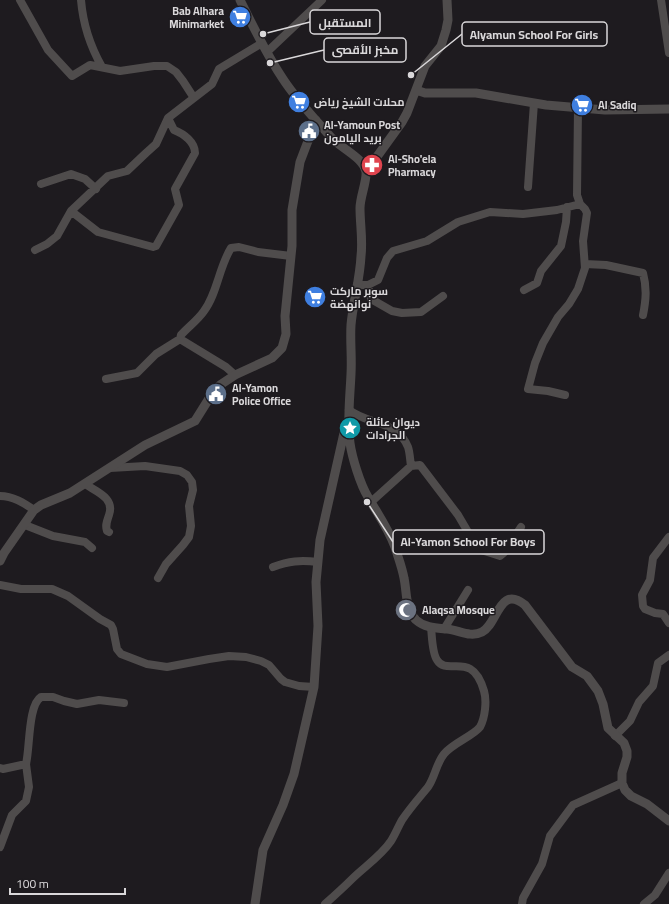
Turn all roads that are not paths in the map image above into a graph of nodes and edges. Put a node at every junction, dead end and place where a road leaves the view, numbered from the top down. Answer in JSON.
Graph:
{"nodes":[{"id":1,"x":20,"y":0,"type":"edge"},
{"id":2,"x":81,"y":0,"type":"edge"},
{"id":3,"x":240,"y":0,"type":"edge"},
{"id":4,"x":322,"y":0,"type":"edge"},
{"id":5,"x":447,"y":0,"type":"edge"},
{"id":6,"x":661,"y":0,"type":"edge"},
{"id":7,"x":667,"y":32,"type":"edge"},
{"id":8,"x":262,"y":43,"type":"junction"},
{"id":9,"x":268,"y":52,"type":"junction"},
{"id":10,"x":669,"y":53,"type":"edge"},
{"id":11,"x":102,"y":67,"type":"junction"},
{"id":12,"x":416,"y":90,"type":"junction"},
{"id":13,"x":194,"y":98,"type":"junction"},
{"id":14,"x":534,"y":103,"type":"junction"},
{"id":15,"x":578,"y":108,"type":"junction"},
{"id":16,"x":669,"y":109,"type":"edge"},
{"id":17,"x":168,"y":118,"type":"junction"},
{"id":18,"x":316,"y":120,"type":"junction"},
{"id":19,"x":365,"y":169,"type":"junction"},
{"id":20,"x":40,"y":184,"type":"dead end"},
{"id":21,"x":528,"y":187,"type":"dead end"},
{"id":22,"x":96,"y":189,"type":"junction"},
{"id":23,"x":580,"y":204,"type":"junction"},
{"id":24,"x":566,"y":207,"type":"junction"},
{"id":25,"x":71,"y":211,"type":"junction"},
{"id":26,"x":35,"y":250,"type":"dead end"},
{"id":27,"x":291,"y":256,"type":"junction"},
{"id":28,"x":585,"y":264,"type":"junction"},
{"id":29,"x":357,"y":285,"type":"junction"},
{"id":30,"x":368,"y":285,"type":"junction"},
{"id":31,"x":524,"y":290,"type":"dead end"},
{"id":32,"x":443,"y":296,"type":"dead end"},
{"id":33,"x":643,"y":315,"type":"dead end"},
{"id":34,"x":180,"y":339,"type":"junction"},
{"id":35,"x":235,"y":375,"type":"junction"},
{"id":36,"x":106,"y":379,"type":"dead end"},
{"id":37,"x":565,"y":395,"type":"dead end"},
{"id":38,"x":349,"y":410,"type":"junction"},
{"id":39,"x":410,"y":466,"type":"junction"},
{"id":40,"x":110,"y":468,"type":"junction"},
{"id":41,"x":85,"y":484,"type":"junction"},
{"id":42,"x":0,"y":496,"type":"edge"},
{"id":43,"x":371,"y":502,"type":"junction"},
{"id":44,"x":34,"y":510,"type":"junction"},
{"id":45,"x":24,"y":525,"type":"junction"},
{"id":46,"x":521,"y":526,"type":"dead end"},
{"id":47,"x":109,"y":532,"type":"dead end"},
{"id":48,"x":669,"y":537,"type":"edge"},
{"id":49,"x":92,"y":548,"type":"dead end"},
{"id":50,"x":0,"y":561,"type":"edge"},
{"id":51,"x":318,"y":562,"type":"junction"},
{"id":52,"x":273,"y":567,"type":"dead end"},
{"id":53,"x":158,"y":578,"type":"dead end"},
{"id":54,"x":0,"y":584,"type":"edge"},
{"id":55,"x":468,"y":590,"type":"dead end"},
{"id":56,"x":669,"y":623,"type":"edge"},
{"id":57,"x":431,"y":627,"type":"junction"},
{"id":58,"x":444,"y":628,"type":"junction"},
{"id":59,"x":669,"y":655,"type":"edge"},
{"id":60,"x":314,"y":687,"type":"junction"},
{"id":61,"x":124,"y":703,"type":"dead end"},
{"id":62,"x":616,"y":736,"type":"junction"},
{"id":63,"x":26,"y":764,"type":"junction"},
{"id":64,"x":0,"y":768,"type":"edge"},
{"id":65,"x":622,"y":783,"type":"junction"},
{"id":66,"x":669,"y":821,"type":"edge"},
{"id":67,"x":0,"y":847,"type":"edge"},
{"id":68,"x":669,"y":873,"type":"edge"},
{"id":69,"x":255,"y":904,"type":"edge"},
{"id":70,"x":325,"y":904,"type":"edge"},
{"id":71,"x":522,"y":904,"type":"edge"},
{"id":72,"x":644,"y":904,"type":"edge"}],
"edges":[{"from":1,"to":11,"type":"street"},
{"from":2,"to":11,"type":"street"},
{"from":3,"to":8,"type":"street"},
{"from":4,"to":9,"type":"street"},
{"from":5,"to":12,"type":"street"},
{"from":6,"to":7,"type":"street"},
{"from":7,"to":10,"type":"street"},
{"from":8,"to":9,"type":"street"},
{"from":8,"to":13,"type":"street"},
{"from":9,"to":18,"type":"street"},
{"from":11,"to":13,"type":"street"},
{"from":12,"to":14,"type":"street"},
{"from":12,"to":19,"type":"street"},
{"from":13,"to":17,"type":"street"},
{"from":14,"to":15,"type":"street"},
{"from":14,"to":21,"type":"street"},
{"from":15,"to":16,"type":"street"},
{"from":15,"to":23,"type":"street"},
{"from":17,"to":22,"type":"street"},
{"from":17,"to":25,"type":"street"},
{"from":18,"to":19,"type":"street"},
{"from":18,"to":27,"type":"street"},
{"from":19,"to":29,"type":"street"},
{"from":20,"to":22,"type":"street"},
{"from":22,"to":25,"type":"street"},
{"from":23,"to":24,"type":"street"},
{"from":23,"to":28,"type":"street"},
{"from":24,"to":30,"type":"street"},
{"from":24,"to":31,"type":"street"},
{"from":25,"to":26,"type":"street"},
{"from":27,"to":34,"type":"street"},
{"from":27,"to":35,"type":"street"},
{"from":28,"to":33,"type":"street"},
{"from":28,"to":37,"type":"street"},
{"from":29,"to":30,"type":"street"},
{"from":29,"to":38,"type":"street"},
{"from":30,"to":32,"type":"street"},
{"from":34,"to":35,"type":"street"},
{"from":34,"to":36,"type":"street"},
{"from":35,"to":40,"type":"street"},
{"from":38,"to":39,"type":"street"},
{"from":38,"to":43,"type":"street"},
{"from":38,"to":51,"type":"street"},
{"from":39,"to":43,"type":"street"},
{"from":39,"to":46,"type":"street"},
{"from":40,"to":41,"type":"street"},
{"from":40,"to":53,"type":"street"},
{"from":41,"to":44,"type":"street"},
{"from":41,"to":47,"type":"street"},
{"from":42,"to":44,"type":"street"},
{"from":43,"to":57,"type":"street"},
{"from":44,"to":45,"type":"street"},
{"from":45,"to":49,"type":"street"},
{"from":45,"to":50,"type":"street"},
{"from":48,"to":56,"type":"street"},
{"from":51,"to":52,"type":"street"},
{"from":51,"to":60,"type":"street"},
{"from":54,"to":60,"type":"street"},
{"from":55,"to":58,"type":"street"},
{"from":57,"to":58,"type":"street"},
{"from":57,"to":70,"type":"street"},
{"from":58,"to":62,"type":"street"},
{"from":59,"to":62,"type":"street"},
{"from":60,"to":69,"type":"street"},
{"from":61,"to":63,"type":"street"},
{"from":62,"to":65,"type":"street"},
{"from":63,"to":64,"type":"street"},
{"from":63,"to":67,"type":"street"},
{"from":65,"to":66,"type":"street"},
{"from":65,"to":71,"type":"street"},
{"from":68,"to":72,"type":"street"}]}
